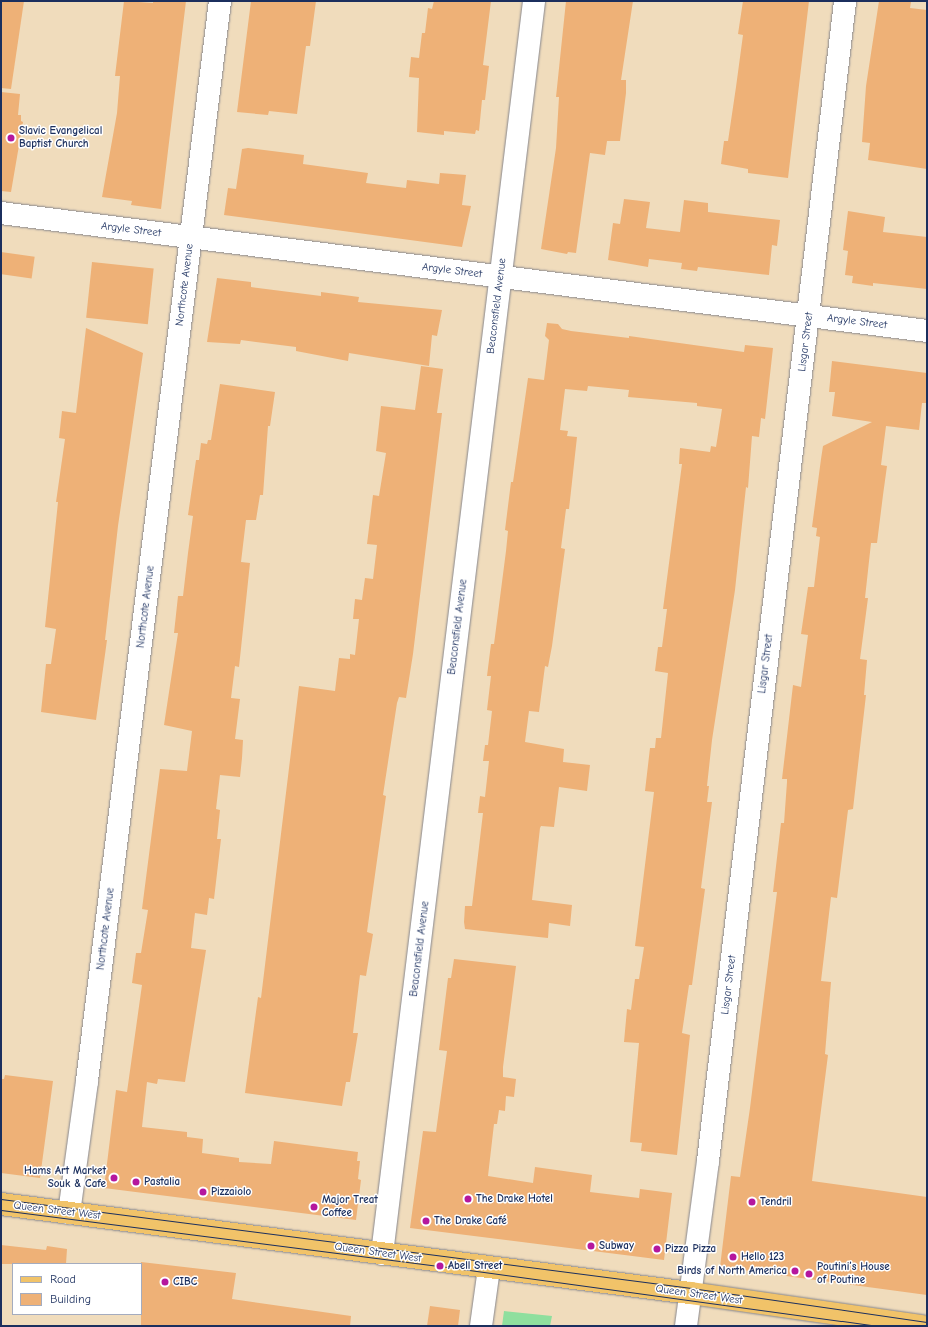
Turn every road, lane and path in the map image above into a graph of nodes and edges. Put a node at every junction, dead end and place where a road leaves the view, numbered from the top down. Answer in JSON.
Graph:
{"nodes":[{"id":1,"x":220,"y":1,"type":"edge"},
{"id":2,"x":534,"y":1,"type":"edge"},
{"id":3,"x":845,"y":1,"type":"edge"},
{"id":4,"x":1,"y":213,"type":"edge"},
{"id":5,"x":191,"y":238,"type":"junction"},
{"id":6,"x":501,"y":277,"type":"junction"},
{"id":7,"x":810,"y":316,"type":"junction"},
{"id":8,"x":927,"y":332,"type":"edge"},
{"id":9,"x":1,"y":1204,"type":"edge"},
{"id":10,"x":68,"y":1213,"type":"junction"},
{"id":11,"x":382,"y":1254,"type":"junction"},
{"id":12,"x":489,"y":1268,"type":"junction"},
{"id":13,"x":690,"y":1293,"type":"junction"},
{"id":14,"x":481,"y":1326,"type":"edge"},
{"id":15,"x":686,"y":1326,"type":"edge"},
{"id":16,"x":922,"y":1326,"type":"edge"}],
"edges":[{"from":1,"to":5,"type":"street","name":"Northcote Avenue"},
{"from":2,"to":6,"type":"street","name":"Beaconsfield Avenue"},
{"from":3,"to":7,"type":"street","name":"Lisgar Street"},
{"from":4,"to":5,"type":"street","name":"Argyle Street"},
{"from":5,"to":6,"type":"street","name":"Argyle Street"},
{"from":5,"to":10,"type":"street","name":"Northcote Avenue"},
{"from":6,"to":7,"type":"street","name":"Argyle Street"},
{"from":6,"to":11,"type":"street","name":"Beaconsfield Avenue"},
{"from":7,"to":8,"type":"street","name":"Argyle Street"},
{"from":7,"to":13,"type":"street","name":"Lisgar Street"},
{"from":9,"to":10,"type":"main road","name":"Queen Street West"},
{"from":10,"to":11,"type":"main road","name":"Queen Street West"},
{"from":11,"to":12,"type":"main road","name":"Queen Street West"},
{"from":12,"to":13,"type":"main road","name":"Queen Street West"},
{"from":12,"to":14,"type":"street"},
{"from":13,"to":15,"type":"street","name":"Lisgar Street"},
{"from":13,"to":16,"type":"main road","name":"Queen Street West"}]}
